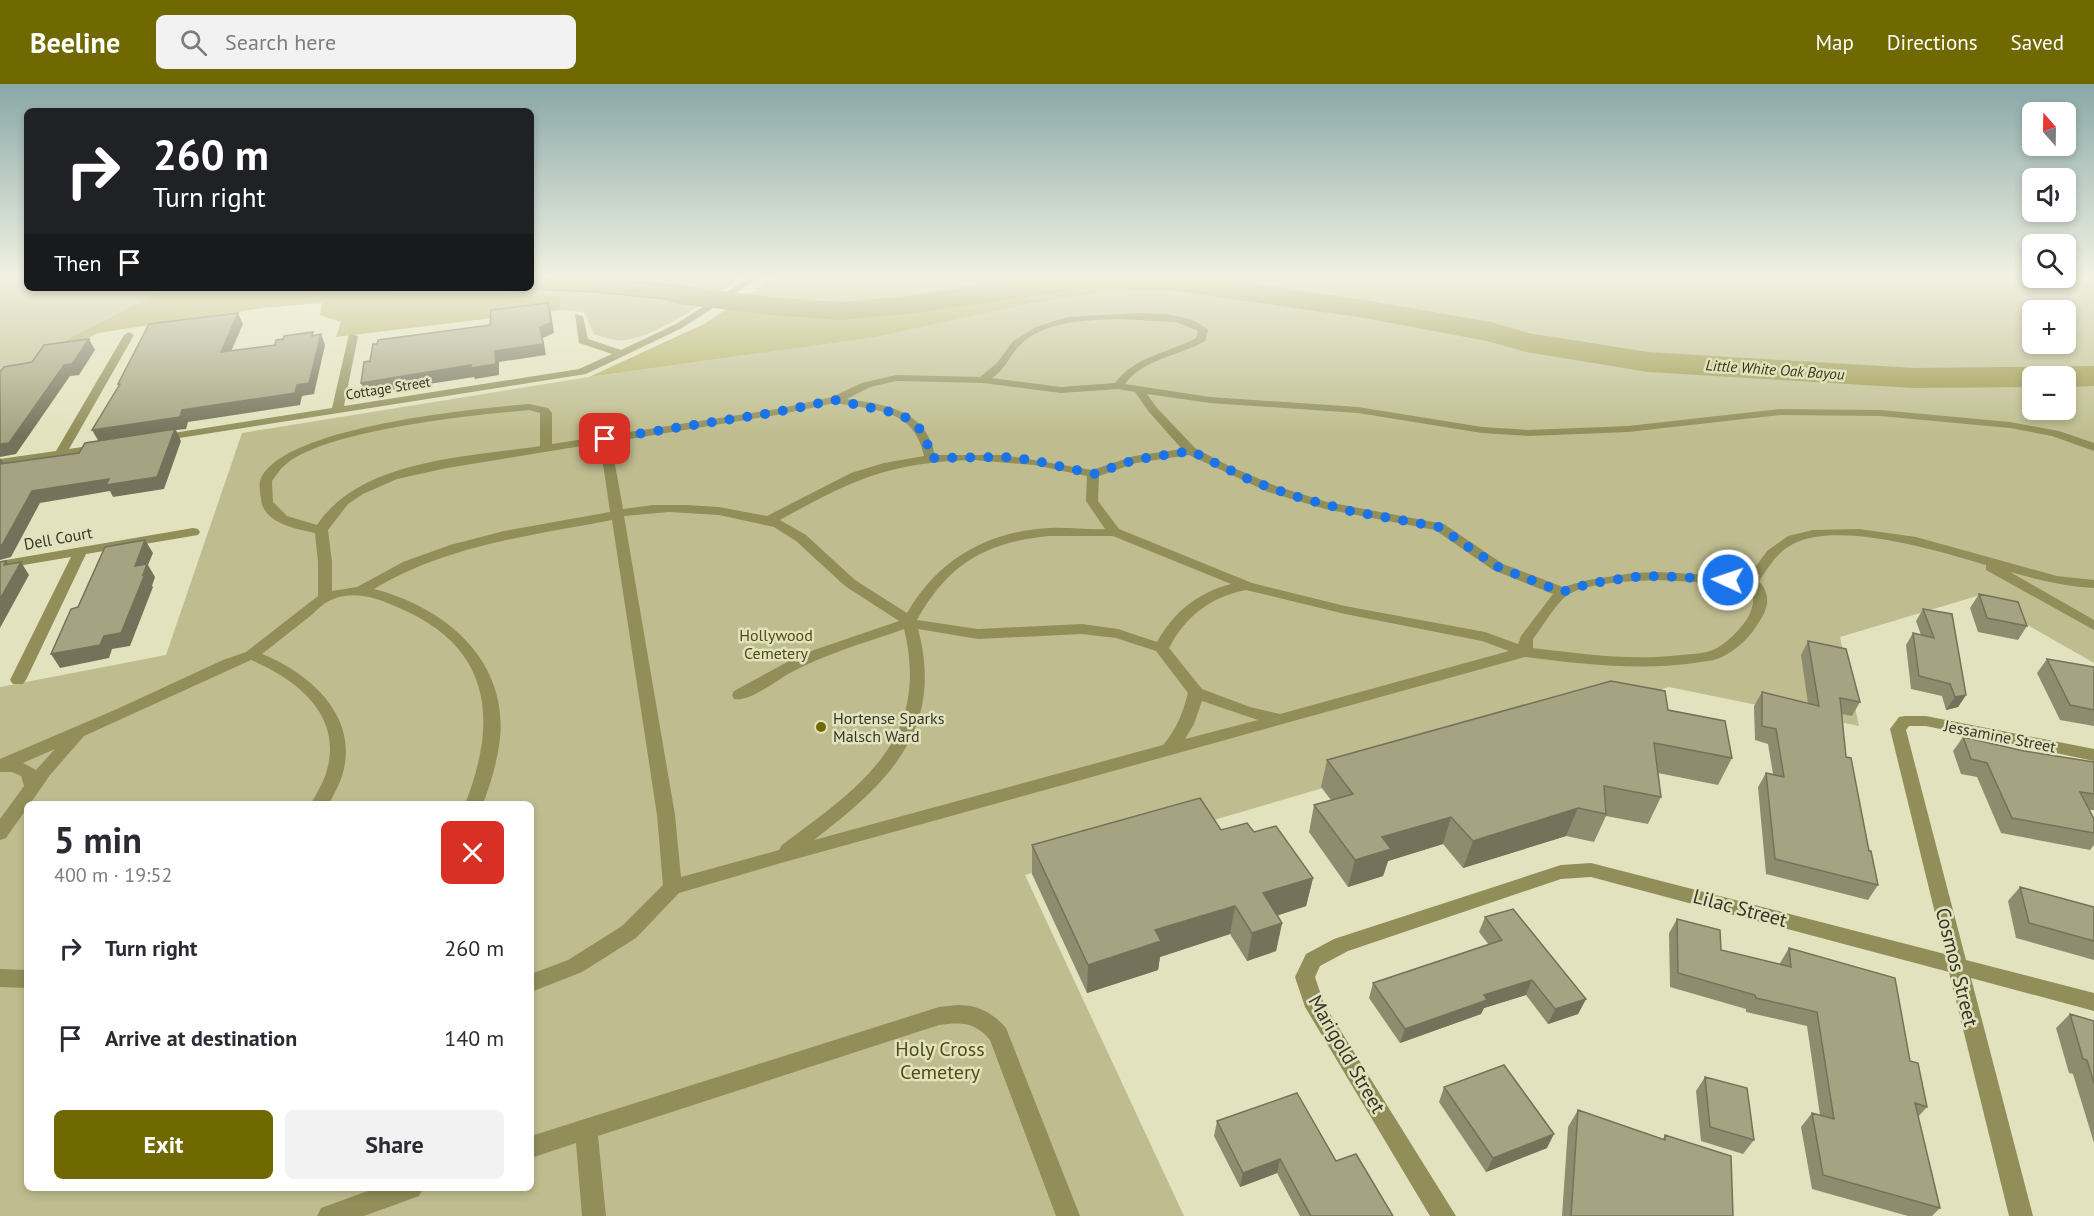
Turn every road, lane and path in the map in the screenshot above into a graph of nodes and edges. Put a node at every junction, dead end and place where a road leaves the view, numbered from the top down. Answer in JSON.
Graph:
{"nodes":[{"id":1,"x":581,"y":329,"type":"edge"},
{"id":2,"x":672,"y":329,"type":"edge"},
{"id":3,"x":1038,"y":329,"type":"edge"},
{"id":4,"x":1201,"y":329,"type":"edge"},
{"id":5,"x":129,"y":335,"type":"dead end"},
{"id":6,"x":353,"y":336,"type":"dead end"},
{"id":7,"x":623,"y":354,"type":"junction"},
{"id":8,"x":983,"y":380,"type":"junction"},
{"id":9,"x":1118,"y":386,"type":"junction"},
{"id":10,"x":1140,"y":391,"type":"junction"},
{"id":11,"x":835,"y":400,"type":"junction"},
{"id":12,"x":337,"y":411,"type":"junction"},
{"id":13,"x":605,"y":439,"type":"junction"},
{"id":14,"x":149,"y":440,"type":"edge"},
{"id":15,"x":113,"y":446,"type":"edge"},
{"id":16,"x":2094,"y":447,"type":"edge"},
{"id":17,"x":547,"y":448,"type":"junction"},
{"id":18,"x":1191,"y":451,"type":"junction"},
{"id":19,"x":60,"y":454,"type":"junction"},
{"id":20,"x":930,"y":458,"type":"junction"},
{"id":21,"x":0,"y":463,"type":"edge"},
{"id":22,"x":1094,"y":474,"type":"junction"},
{"id":23,"x":618,"y":514,"type":"junction"},
{"id":24,"x":770,"y":520,"type":"junction"},
{"id":25,"x":321,"y":530,"type":"junction"},
{"id":26,"x":193,"y":532,"type":"dead end"},
{"id":27,"x":1114,"y":532,"type":"junction"},
{"id":28,"x":1938,"y":546,"type":"junction"},
{"id":29,"x":81,"y":551,"type":"junction"},
{"id":30,"x":0,"y":565,"type":"edge"},
{"id":31,"x":1219,"y":574,"type":"junction"},
{"id":32,"x":1752,"y":581,"type":"junction"},
{"id":33,"x":2094,"y":584,"type":"edge"},
{"id":34,"x":1247,"y":586,"type":"junction"},
{"id":35,"x":360,"y":591,"type":"junction"},
{"id":36,"x":1221,"y":591,"type":"junction"},
{"id":37,"x":1562,"y":592,"type":"junction"},
{"id":38,"x":325,"y":597,"type":"junction"},
{"id":39,"x":908,"y":623,"type":"junction"},
{"id":40,"x":2094,"y":626,"type":"edge"},
{"id":41,"x":1161,"y":648,"type":"junction"},
{"id":42,"x":1525,"y":652,"type":"junction"},
{"id":43,"x":250,"y":655,"type":"junction"},
{"id":44,"x":18,"y":680,"type":"dead end"},
{"id":45,"x":1196,"y":693,"type":"junction"},
{"id":46,"x":740,"y":695,"type":"dead end"},
{"id":47,"x":1282,"y":720,"type":"junction"},
{"id":48,"x":1905,"y":721,"type":"joint"},
{"id":49,"x":82,"y":731,"type":"junction"},
{"id":50,"x":1167,"y":752,"type":"junction"},
{"id":51,"x":2094,"y":755,"type":"edge"},
{"id":52,"x":0,"y":766,"type":"edge"},
{"id":53,"x":32,"y":785,"type":"junction"},
{"id":54,"x":321,"y":801,"type":"edge"},
{"id":55,"x":475,"y":801,"type":"edge"},
{"id":56,"x":0,"y":833,"type":"edge"},
{"id":57,"x":781,"y":856,"type":"junction"},
{"id":58,"x":673,"y":887,"type":"junction"},
{"id":59,"x":1388,"y":929,"type":"joint"},
{"id":60,"x":1956,"y":964,"type":"junction"},
{"id":61,"x":0,"y":978,"type":"edge"},
{"id":62,"x":24,"y":979,"type":"edge"},
{"id":63,"x":534,"y":982,"type":"edge"},
{"id":64,"x":2094,"y":1002,"type":"edge"},
{"id":65,"x":586,"y":1128,"type":"junction"},
{"id":66,"x":534,"y":1146,"type":"edge"},
{"id":67,"x":402,"y":1191,"type":"edge"},
{"id":68,"x":329,"y":1216,"type":"edge"},
{"id":69,"x":594,"y":1216,"type":"edge"},
{"id":70,"x":1068,"y":1216,"type":"edge"},
{"id":71,"x":1444,"y":1216,"type":"edge"},
{"id":72,"x":2021,"y":1216,"type":"edge"}],
"edges":[{"from":1,"to":7,"type":"street"},
{"from":2,"to":7,"type":"street","name":"Cottage Street"},
{"from":3,"to":8,"type":"street"},
{"from":4,"to":9,"type":"street"},
{"from":5,"to":19,"type":"street"},
{"from":6,"to":12,"type":"street"},
{"from":7,"to":12,"type":"street","name":"Cottage Street"},
{"from":8,"to":9,"type":"street"},
{"from":8,"to":11,"type":"street"},
{"from":9,"to":10,"type":"street"},
{"from":10,"to":16,"type":"street"},
{"from":10,"to":18,"type":"street"},
{"from":11,"to":13,"type":"street"},
{"from":11,"to":20,"type":"street"},
{"from":12,"to":14,"type":"street","name":"Cottage Street"},
{"from":13,"to":17,"type":"street"},
{"from":13,"to":23,"type":"street"},
{"from":15,"to":19,"type":"street"},
{"from":17,"to":25,"type":"street"},
{"from":17,"to":25,"type":"street"},
{"from":18,"to":22,"type":"street"},
{"from":18,"to":37,"type":"street"},
{"from":19,"to":21,"type":"street"},
{"from":20,"to":22,"type":"street"},
{"from":20,"to":24,"type":"street"},
{"from":22,"to":27,"type":"street"},
{"from":23,"to":24,"type":"street"},
{"from":23,"to":35,"type":"street"},
{"from":23,"to":58,"type":"street"},
{"from":24,"to":39,"type":"street"},
{"from":25,"to":38,"type":"street"},
{"from":26,"to":29,"type":"street","name":"Dell Court"},
{"from":27,"to":31,"type":"street"},
{"from":27,"to":39,"type":"street"},
{"from":28,"to":32,"type":"street"},
{"from":28,"to":33,"type":"street"},
{"from":28,"to":40,"type":"street"},
{"from":29,"to":30,"type":"street","name":"Dell Court"},
{"from":29,"to":44,"type":"street"},
{"from":31,"to":34,"type":"street"},
{"from":31,"to":36,"type":"street"},
{"from":32,"to":37,"type":"street"},
{"from":32,"to":42,"type":"street"},
{"from":34,"to":36,"type":"street"},
{"from":34,"to":42,"type":"street"},
{"from":35,"to":38,"type":"street"},
{"from":35,"to":55,"type":"street"},
{"from":36,"to":41,"type":"street"},
{"from":37,"to":42,"type":"street"},
{"from":38,"to":43,"type":"street"},
{"from":39,"to":41,"type":"street"},
{"from":39,"to":46,"type":"street"},
{"from":39,"to":57,"type":"street"},
{"from":41,"to":45,"type":"street"},
{"from":42,"to":47,"type":"street"},
{"from":43,"to":49,"type":"street"},
{"from":43,"to":54,"type":"street"},
{"from":45,"to":47,"type":"street"},
{"from":45,"to":50,"type":"street"},
{"from":47,"to":50,"type":"street"},
{"from":48,"to":51,"type":"street","name":"Jessamine Street"},
{"from":48,"to":60,"type":"street","name":"Cosmos Street"},
{"from":49,"to":52,"type":"street"},
{"from":49,"to":53,"type":"street"},
{"from":50,"to":57,"type":"street"},
{"from":52,"to":53,"type":"street"},
{"from":53,"to":56,"type":"street"},
{"from":57,"to":58,"type":"street"},
{"from":58,"to":63,"type":"street"},
{"from":59,"to":60,"type":"street","name":"Lilac Street"},
{"from":59,"to":71,"type":"street","name":"Marigold Street"},
{"from":60,"to":64,"type":"street","name":"Lilac Street"},
{"from":60,"to":72,"type":"street","name":"Cosmos Street"},
{"from":61,"to":62,"type":"street"},
{"from":65,"to":66,"type":"street"},
{"from":65,"to":69,"type":"street"},
{"from":65,"to":70,"type":"street"},
{"from":67,"to":68,"type":"street"}]}
